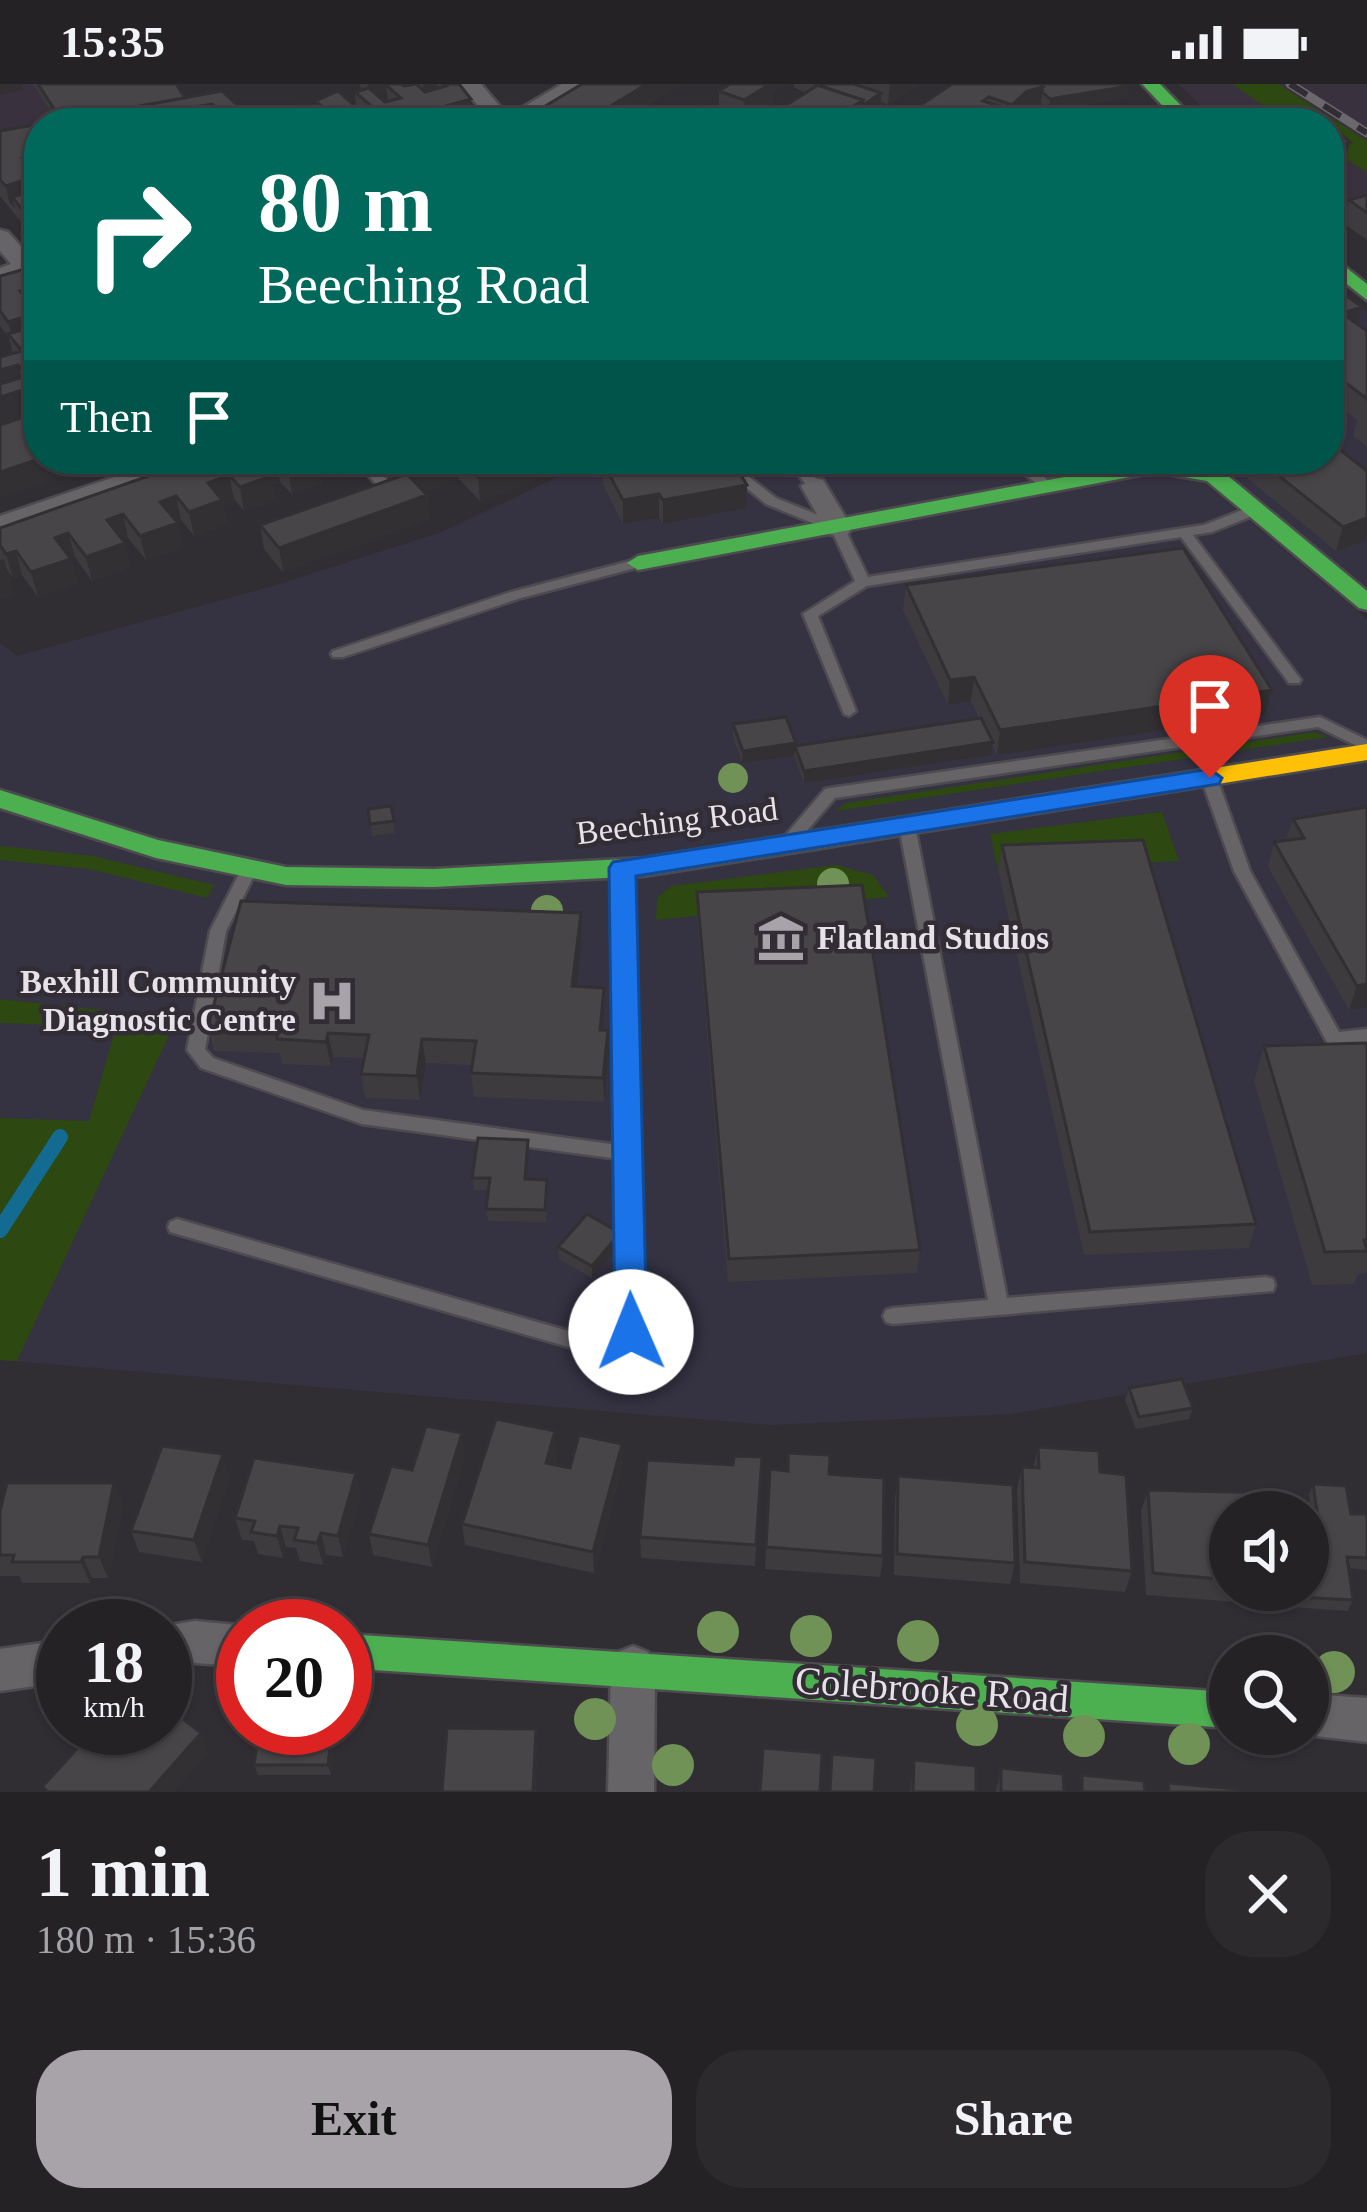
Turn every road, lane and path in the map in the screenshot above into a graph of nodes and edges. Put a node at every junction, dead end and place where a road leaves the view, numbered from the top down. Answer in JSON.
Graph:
{"nodes":[{"id":1,"x":470,"y":84,"type":"edge"},
{"id":2,"x":578,"y":84,"type":"edge"},
{"id":3,"x":1150,"y":84,"type":"edge"},
{"id":4,"x":493,"y":108,"type":"edge"},
{"id":5,"x":534,"y":108,"type":"edge"},
{"id":6,"x":1174,"y":108,"type":"edge"},
{"id":7,"x":0,"y":237,"type":"edge"},
{"id":8,"x":24,"y":258,"type":"edge"},
{"id":9,"x":147,"y":474,"type":"edge"},
{"id":10,"x":374,"y":474,"type":"edge"},
{"id":11,"x":737,"y":474,"type":"edge"},
{"id":12,"x":805,"y":474,"type":"edge"},
{"id":13,"x":1033,"y":474,"type":"edge"},
{"id":14,"x":1110,"y":474,"type":"edge"},
{"id":15,"x":1209,"y":474,"type":"edge"},
{"id":16,"x":1047,"y":485,"type":"junction"},
{"id":17,"x":814,"y":486,"type":"joint"},
{"id":18,"x":366,"y":495,"type":"edge"},
{"id":19,"x":1256,"y":509,"type":"junction"},
{"id":20,"x":0,"y":525,"type":"edge"},
{"id":21,"x":838,"y":528,"type":"junction"},
{"id":22,"x":1184,"y":532,"type":"junction"},
{"id":23,"x":638,"y":563,"type":"joint"},
{"id":24,"x":863,"y":582,"type":"junction"},
{"id":25,"x":1367,"y":603,"type":"edge"},
{"id":26,"x":338,"y":654,"type":"dead end"},
{"id":27,"x":1294,"y":680,"type":"dead end"},
{"id":28,"x":849,"y":711,"type":"dead end"},
{"id":29,"x":1367,"y":749,"type":"edge"},
{"id":30,"x":1210,"y":778,"type":"junction"},
{"id":31,"x":0,"y":799,"type":"edge"},
{"id":32,"x":907,"y":826,"type":"junction"},
{"id":33,"x":785,"y":844,"type":"junction"},
{"id":34,"x":250,"y":868,"type":"junction"},
{"id":35,"x":622,"y":868,"type":"junction"},
{"id":36,"x":1367,"y":1036,"type":"edge"},
{"id":37,"x":628,"y":1153,"type":"junction"},
{"id":38,"x":177,"y":1228,"type":"dead end"},
{"id":39,"x":1266,"y":1285,"type":"dead end"},
{"id":40,"x":999,"y":1307,"type":"junction"},
{"id":41,"x":893,"y":1316,"type":"dead end"},
{"id":42,"x":372,"y":1652,"type":"edge"},
{"id":43,"x":36,"y":1665,"type":"edge"},
{"id":44,"x":633,"y":1667,"type":"junction"},
{"id":45,"x":0,"y":1670,"type":"edge"},
{"id":46,"x":1209,"y":1708,"type":"edge"},
{"id":47,"x":1329,"y":1717,"type":"edge"},
{"id":48,"x":1367,"y":1720,"type":"edge"},
{"id":49,"x":631,"y":1792,"type":"edge"}],
"edges":[{"from":1,"to":4,"type":"street"},
{"from":2,"to":5,"type":"street"},
{"from":3,"to":6,"type":"street"},
{"from":7,"to":8,"type":"street"},
{"from":9,"to":20,"type":"street"},
{"from":10,"to":18,"type":"lane"},
{"from":11,"to":21,"type":"lane"},
{"from":12,"to":17,"type":"lane"},
{"from":13,"to":16,"type":"lane"},
{"from":14,"to":16,"type":"street"},
{"from":15,"to":19,"type":"street"},
{"from":16,"to":21,"type":"street"},
{"from":17,"to":21,"type":"street"},
{"from":19,"to":22,"type":"lane"},
{"from":19,"to":25,"type":"street"},
{"from":21,"to":23,"type":"street"},
{"from":21,"to":24,"type":"lane"},
{"from":22,"to":24,"type":"lane"},
{"from":22,"to":27,"type":"lane"},
{"from":23,"to":26,"type":"lane"},
{"from":24,"to":28,"type":"lane"},
{"from":29,"to":30,"type":"street","name":"Beeching Road"},
{"from":29,"to":33,"type":"lane"},
{"from":30,"to":32,"type":"street","name":"Beeching Road"},
{"from":30,"to":36,"type":"lane"},
{"from":31,"to":34,"type":"street","name":"Beeching Road"},
{"from":32,"to":33,"type":"street","name":"Beeching Road"},
{"from":32,"to":40,"type":"lane"},
{"from":33,"to":35,"type":"street","name":"Beeching Road"},
{"from":34,"to":35,"type":"street","name":"Beeching Road"},
{"from":34,"to":37,"type":"lane"},
{"from":35,"to":37,"type":"lane"},
{"from":37,"to":38,"type":"lane"},
{"from":39,"to":40,"type":"lane"},
{"from":40,"to":41,"type":"lane"},
{"from":42,"to":44,"type":"street","name":"Colebrooke Road"},
{"from":43,"to":45,"type":"street"},
{"from":44,"to":46,"type":"street","name":"Colebrooke Road"},
{"from":44,"to":49,"type":"street"},
{"from":47,"to":48,"type":"street"}]}
